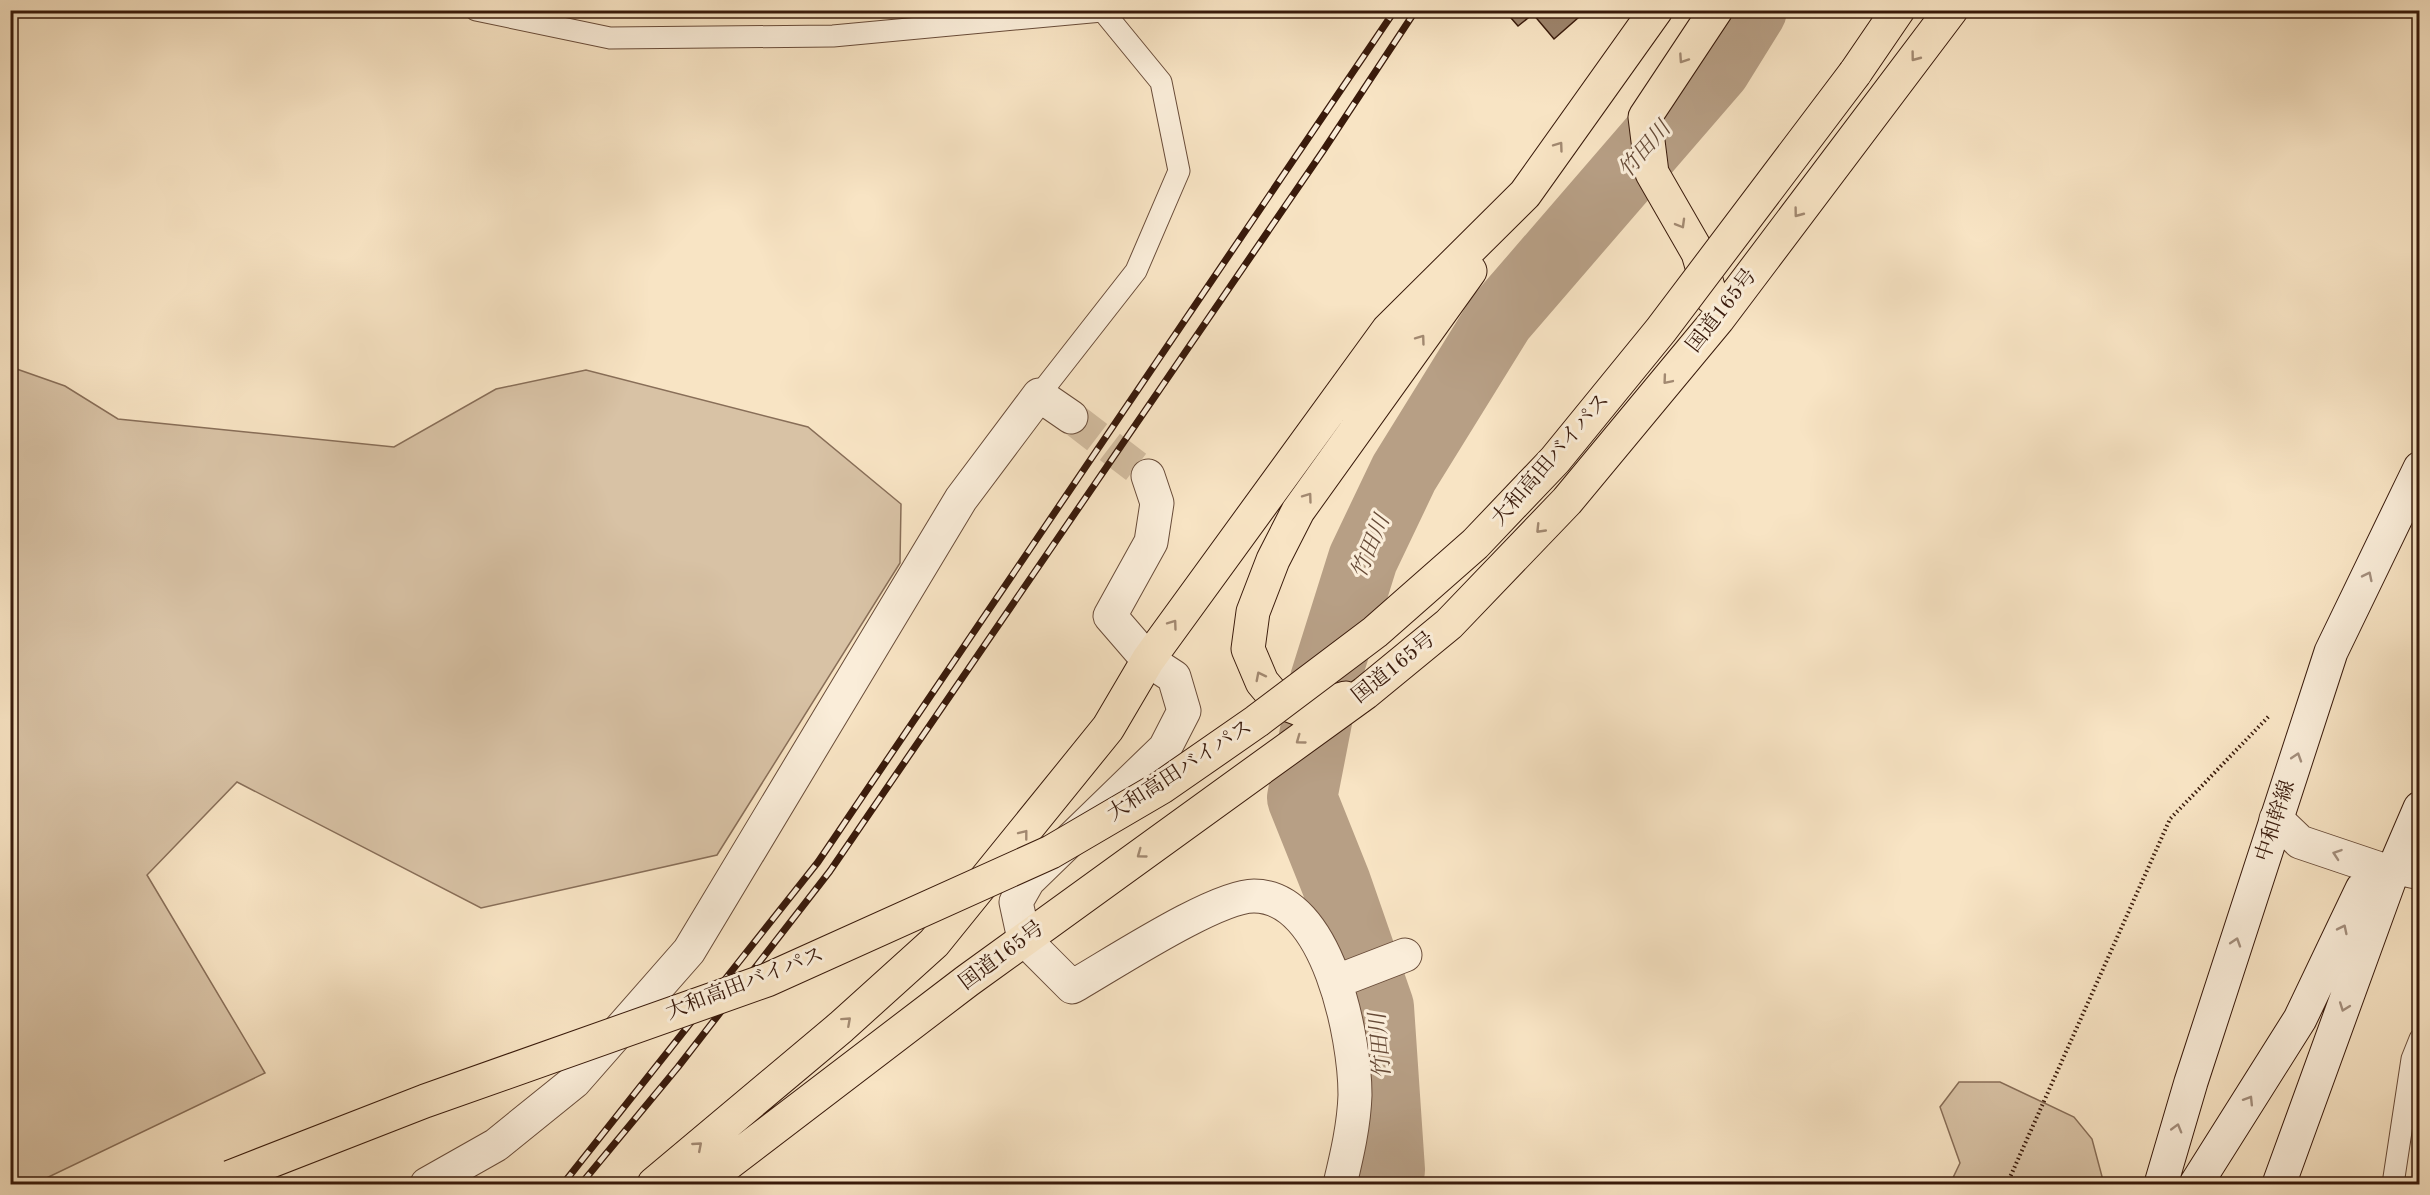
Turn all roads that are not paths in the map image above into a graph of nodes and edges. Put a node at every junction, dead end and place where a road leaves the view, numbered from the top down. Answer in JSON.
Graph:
{"nodes":[{"id":1,"x":477,"y":10,"type":"edge"},
{"id":2,"x":1656,"y":10,"type":"edge"},
{"id":3,"x":1716,"y":10,"type":"edge"},
{"id":4,"x":1898,"y":10,"type":"edge"},
{"id":5,"x":1951,"y":10,"type":"edge"},
{"id":6,"x":1102,"y":11,"type":"edge"},
{"id":7,"x":1525,"y":194,"type":"junction"},
{"id":8,"x":1718,"y":319,"type":"junction"},
{"id":9,"x":1039,"y":395,"type":"junction"},
{"id":10,"x":1071,"y":417,"type":"tunnel mouth"},
{"id":11,"x":2420,"y":468,"type":"edge"},
{"id":12,"x":1148,"y":476,"type":"tunnel mouth"},
{"id":13,"x":1148,"y":660,"type":"junction"},
{"id":14,"x":1365,"y":693,"type":"junction"},
{"id":15,"x":2420,"y":808,"type":"edge"},
{"id":16,"x":2277,"y":819,"type":"junction"},
{"id":17,"x":2406,"y":876,"type":"edge"},
{"id":18,"x":1024,"y":939,"type":"junction"},
{"id":19,"x":1405,"y":955,"type":"dead end"},
{"id":20,"x":1335,"y":982,"type":"junction"},
{"id":21,"x":2420,"y":1039,"type":"edge"},
{"id":22,"x":222,"y":1181,"type":"edge"},
{"id":23,"x":427,"y":1185,"type":"edge"},
{"id":24,"x":654,"y":1185,"type":"edge"},
{"id":25,"x":701,"y":1185,"type":"edge"},
{"id":26,"x":1340,"y":1185,"type":"edge"},
{"id":27,"x":2161,"y":1185,"type":"edge"},
{"id":28,"x":2196,"y":1185,"type":"edge"},
{"id":29,"x":2279,"y":1185,"type":"edge"},
{"id":30,"x":2393,"y":1185,"type":"edge"}],
"edges":[{"from":1,"to":6,"type":"lane"},
{"from":7,"to":2,"type":"highway","one_way":true},
{"from":3,"to":8,"type":"highway","one_way":true},
{"from":4,"to":22,"type":"highway","name":"大和高田バイパス","bridge":true},
{"from":5,"to":8,"type":"highway","name":"国道165号","one_way":true},
{"from":6,"to":9,"type":"lane"},
{"from":13,"to":7,"type":"highway","one_way":true},
{"from":14,"to":7,"type":"highway","one_way":true},
{"from":8,"to":14,"type":"highway","name":"国道165号","one_way":true},
{"from":9,"to":10,"type":"street"},
{"from":9,"to":23,"type":"street"},
{"from":16,"to":11,"type":"street","name":"中和幹線","one_way":true},
{"from":12,"to":13,"type":"street"},
{"from":13,"to":18,"type":"street"},
{"from":24,"to":13,"type":"highway","one_way":true},
{"from":14,"to":18,"type":"highway","name":"国道165号","one_way":true},
{"from":15,"to":17,"type":"street"},
{"from":17,"to":16,"type":"street","one_way":true},
{"from":27,"to":16,"type":"street","name":"中和幹線","one_way":true},
{"from":28,"to":17,"type":"street","one_way":true},
{"from":17,"to":29,"type":"street","one_way":true},
{"from":18,"to":20,"type":"street"},
{"from":18,"to":25,"type":"highway","name":"国道165号"},
{"from":19,"to":20,"type":"street"},
{"from":20,"to":26,"type":"street"},
{"from":21,"to":30,"type":"lane"}]}
